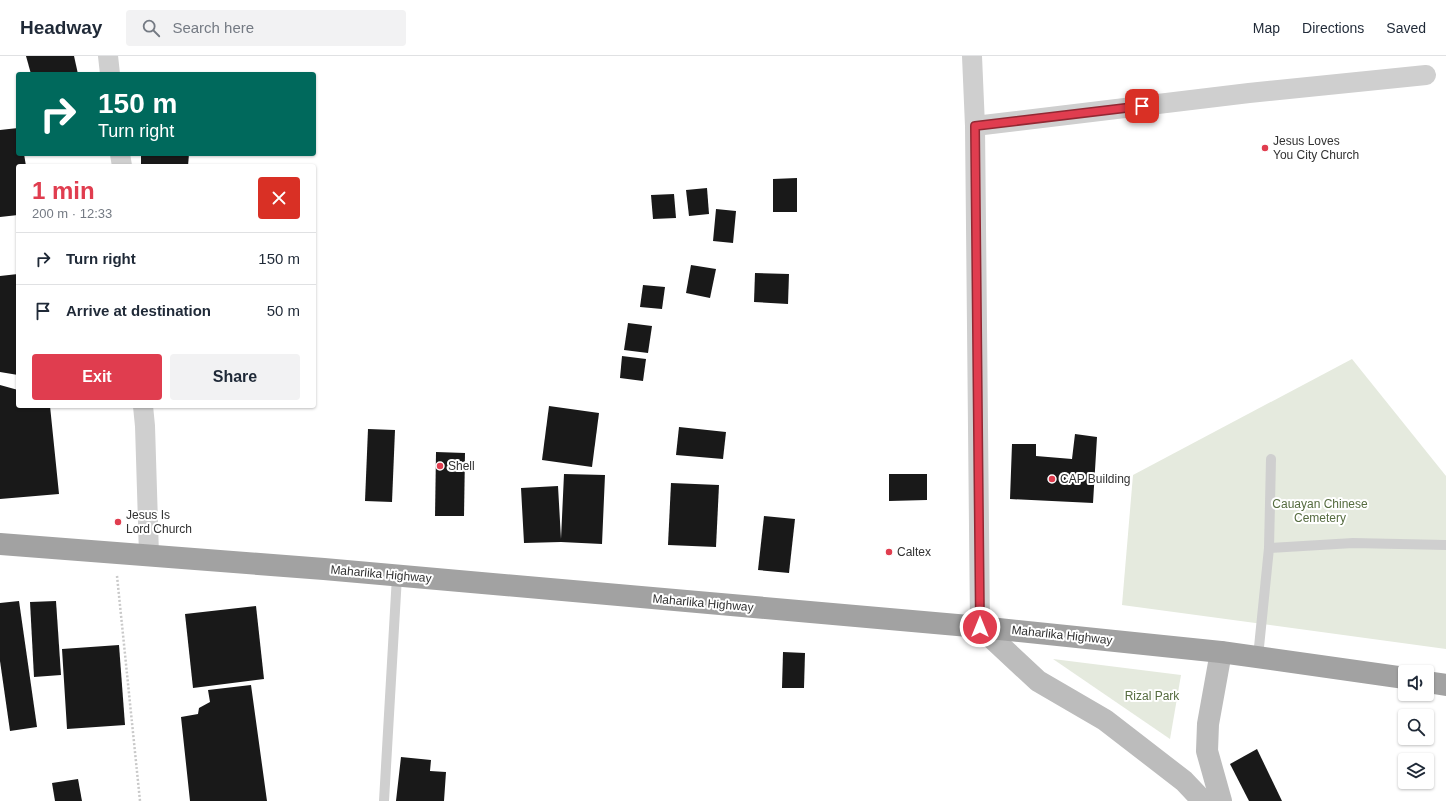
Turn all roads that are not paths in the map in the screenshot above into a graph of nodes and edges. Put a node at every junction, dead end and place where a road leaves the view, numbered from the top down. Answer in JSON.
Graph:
{"nodes":[{"id":1,"x":108,"y":56,"type":"edge"},
{"id":2,"x":972,"y":56,"type":"edge"},
{"id":3,"x":110,"y":72,"type":"edge"},
{"id":4,"x":1426,"y":75,"type":"dead end"},
{"id":5,"x":975,"y":126,"type":"junction"},
{"id":6,"x":143,"y":408,"type":"edge"},
{"id":7,"x":1271,"y":459,"type":"dead end"},
{"id":8,"x":0,"y":544,"type":"edge"},
{"id":9,"x":1446,"y":545,"type":"edge"},
{"id":10,"x":1269,"y":548,"type":"junction"},
{"id":11,"x":149,"y":555,"type":"junction"},
{"id":12,"x":397,"y":576,"type":"junction"},
{"id":13,"x":980,"y":627,"type":"junction"},
{"id":14,"x":1221,"y":652,"type":"junction"},
{"id":15,"x":1258,"y":657,"type":"junction"},
{"id":16,"x":1398,"y":677,"type":"edge"},
{"id":17,"x":1434,"y":683,"type":"edge"},
{"id":18,"x":1446,"y":684,"type":"edge"},
{"id":19,"x":384,"y":801,"type":"edge"},
{"id":20,"x":1203,"y":801,"type":"edge"},
{"id":21,"x":1222,"y":801,"type":"edge"}],
"edges":[{"from":1,"to":3,"type":"street"},
{"from":2,"to":5,"type":"street"},
{"from":4,"to":5,"type":"street"},
{"from":5,"to":13,"type":"street"},
{"from":6,"to":11,"type":"street"},
{"from":7,"to":10,"type":"lane"},
{"from":8,"to":11,"type":"highway","name":"Maharlika Highway"},
{"from":9,"to":10,"type":"lane"},
{"from":10,"to":15,"type":"lane"},
{"from":11,"to":12,"type":"highway","name":"Maharlika Highway"},
{"from":12,"to":13,"type":"highway","name":"Maharlika Highway"},
{"from":12,"to":19,"type":"lane"},
{"from":13,"to":14,"type":"highway","name":"Maharlika Highway"},
{"from":13,"to":20,"type":"main road"},
{"from":14,"to":15,"type":"highway","name":"Maharlika Highway"},
{"from":14,"to":21,"type":"main road"},
{"from":15,"to":16,"type":"highway","name":"Maharlika Highway"},
{"from":17,"to":18,"type":"highway"}]}
